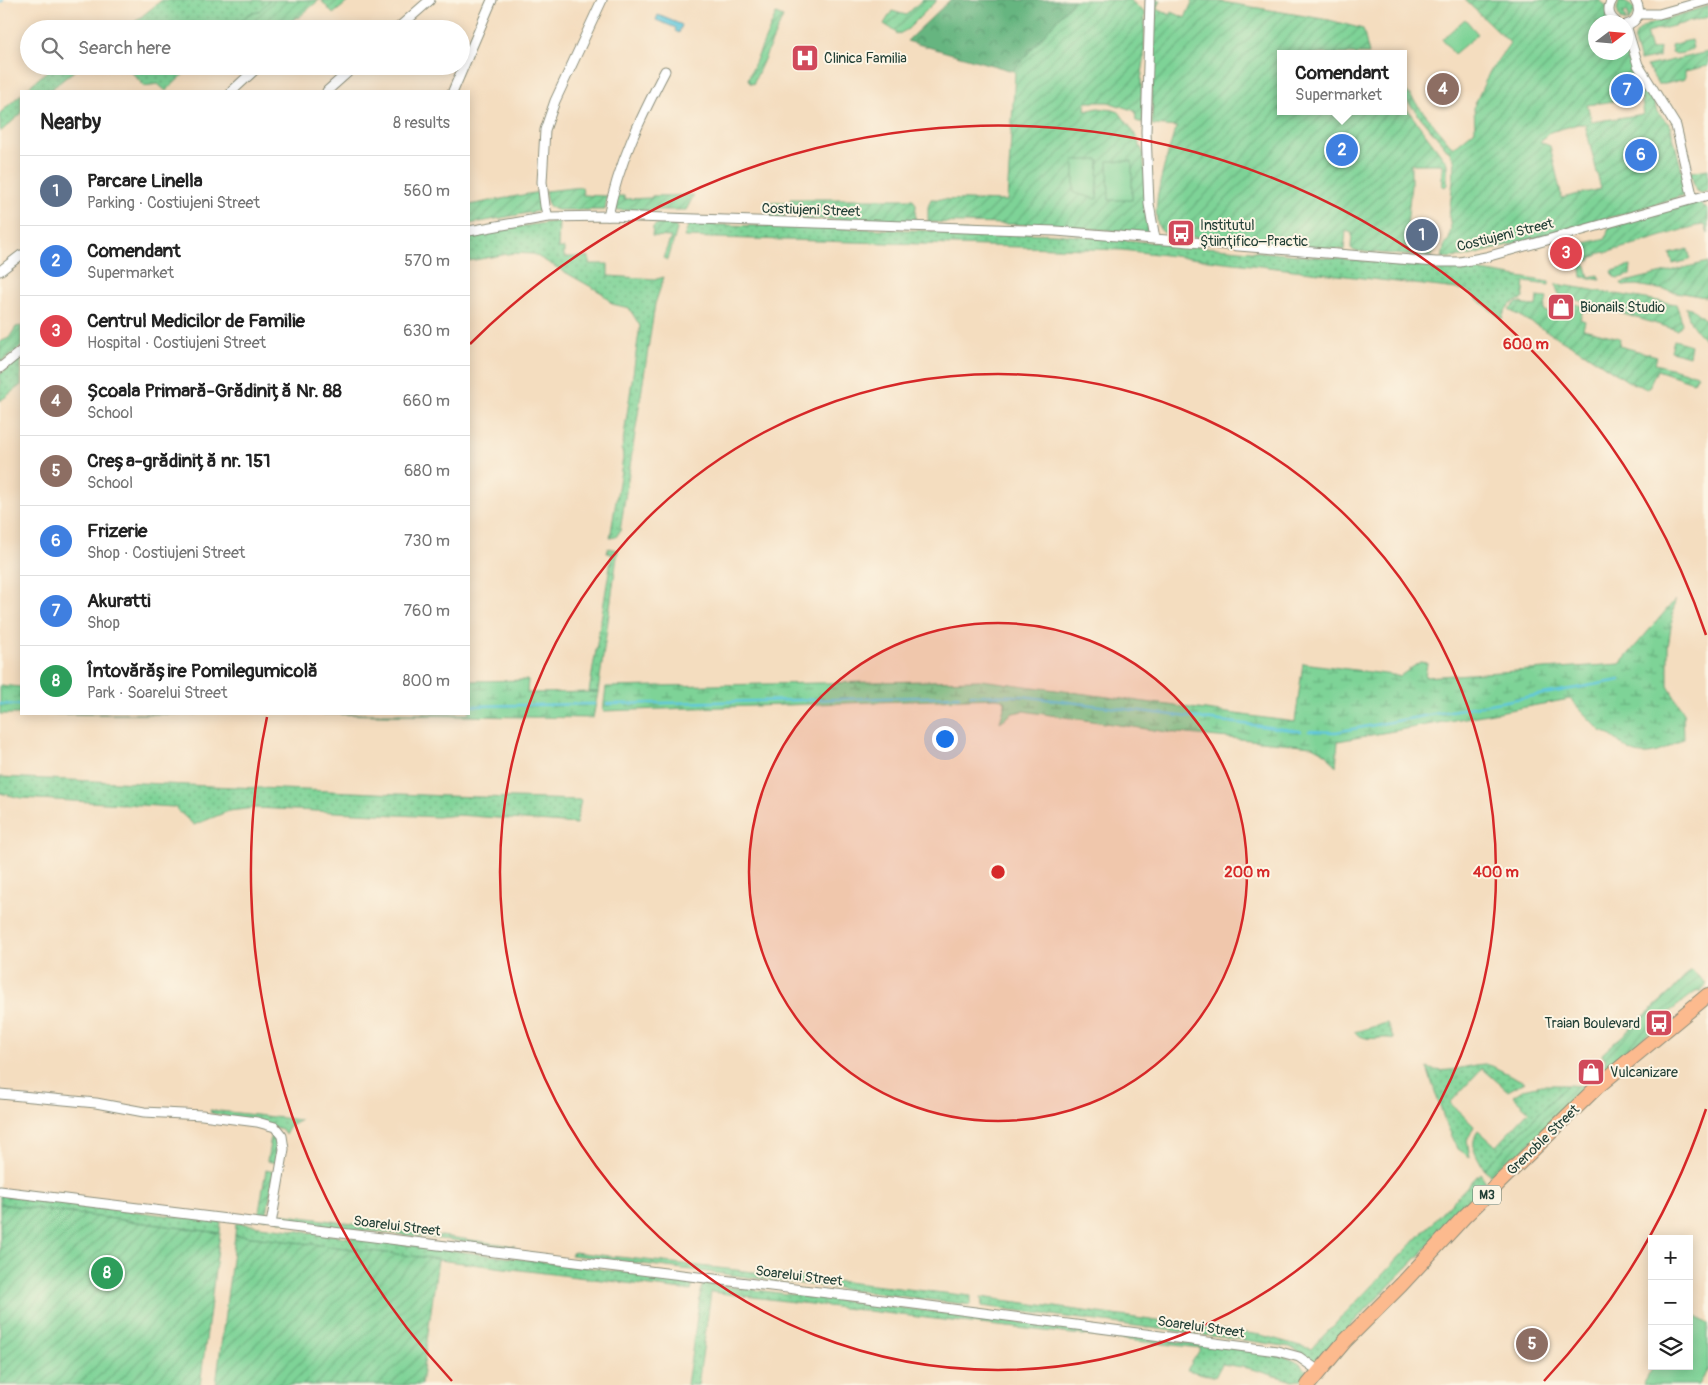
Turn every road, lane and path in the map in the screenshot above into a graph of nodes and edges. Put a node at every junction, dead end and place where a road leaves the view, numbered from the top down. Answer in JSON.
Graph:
{"nodes":[{"id":1,"x":430,"y":0,"type":"edge"},
{"id":2,"x":492,"y":0,"type":"edge"},
{"id":3,"x":602,"y":0,"type":"edge"},
{"id":4,"x":1150,"y":0,"type":"edge"},
{"id":5,"x":1612,"y":0,"type":"edge"},
{"id":6,"x":1635,"y":0,"type":"edge"},
{"id":7,"x":1708,"y":0,"type":"edge"},
{"id":8,"x":1638,"y":14,"type":"junction"},
{"id":9,"x":1610,"y":15,"type":"edge"},
{"id":10,"x":407,"y":20,"type":"edge"},
{"id":11,"x":1633,"y":22,"type":"edge"},
{"id":12,"x":1633,"y":48,"type":"edge"},
{"id":13,"x":470,"y":51,"type":"edge"},
{"id":14,"x":665,"y":71,"type":"dead end"},
{"id":15,"x":249,"y":75,"type":"edge"},
{"id":16,"x":345,"y":75,"type":"edge"},
{"id":17,"x":460,"y":75,"type":"edge"},
{"id":18,"x":233,"y":90,"type":"edge"},
{"id":19,"x":328,"y":90,"type":"edge"},
{"id":20,"x":453,"y":90,"type":"edge"},
{"id":21,"x":1708,"y":195,"type":"edge"},
{"id":22,"x":1693,"y":199,"type":"junction"},
{"id":23,"x":608,"y":216,"type":"junction"},
{"id":24,"x":548,"y":217,"type":"junction"},
{"id":25,"x":470,"y":232,"type":"edge"},
{"id":26,"x":1154,"y":238,"type":"junction"},
{"id":27,"x":20,"y":256,"type":"edge"},
{"id":28,"x":0,"y":271,"type":"edge"},
{"id":29,"x":20,"y":352,"type":"edge"},
{"id":30,"x":0,"y":368,"type":"edge"},
{"id":31,"x":1708,"y":995,"type":"edge"},
{"id":32,"x":0,"y":1094,"type":"edge"},
{"id":33,"x":0,"y":1191,"type":"edge"},
{"id":34,"x":271,"y":1224,"type":"junction"},
{"id":35,"x":1319,"y":1371,"type":"junction"},
{"id":36,"x":1308,"y":1385,"type":"edge"}],
"edges":[{"from":1,"to":10,"type":"street"},
{"from":2,"to":13,"type":"street"},
{"from":3,"to":24,"type":"street"},
{"from":4,"to":26,"type":"street"},
{"from":5,"to":9,"type":"street"},
{"from":6,"to":8,"type":"street"},
{"from":7,"to":8,"type":"street"},
{"from":8,"to":11,"type":"street"},
{"from":12,"to":22,"type":"street"},
{"from":14,"to":23,"type":"street"},
{"from":15,"to":18,"type":"street"},
{"from":16,"to":19,"type":"street"},
{"from":17,"to":20,"type":"street"},
{"from":21,"to":22,"type":"street","name":"Costiujeni Street"},
{"from":22,"to":26,"type":"street","name":"Costiujeni Street"},
{"from":23,"to":24,"type":"street","name":"Costiujeni Street"},
{"from":23,"to":26,"type":"street","name":"Costiujeni Street"},
{"from":24,"to":25,"type":"street","name":"Costiujeni Street"},
{"from":27,"to":28,"type":"street"},
{"from":29,"to":30,"type":"street"},
{"from":31,"to":35,"type":"highway","name":"Grenoble Street","number":"M3"},
{"from":32,"to":34,"type":"street"},
{"from":33,"to":34,"type":"street","name":"Soarelui Street"},
{"from":34,"to":35,"type":"street","name":"Soarelui Street"},
{"from":35,"to":36,"type":"highway","name":"Grenoble Street","number":"M3"}]}
